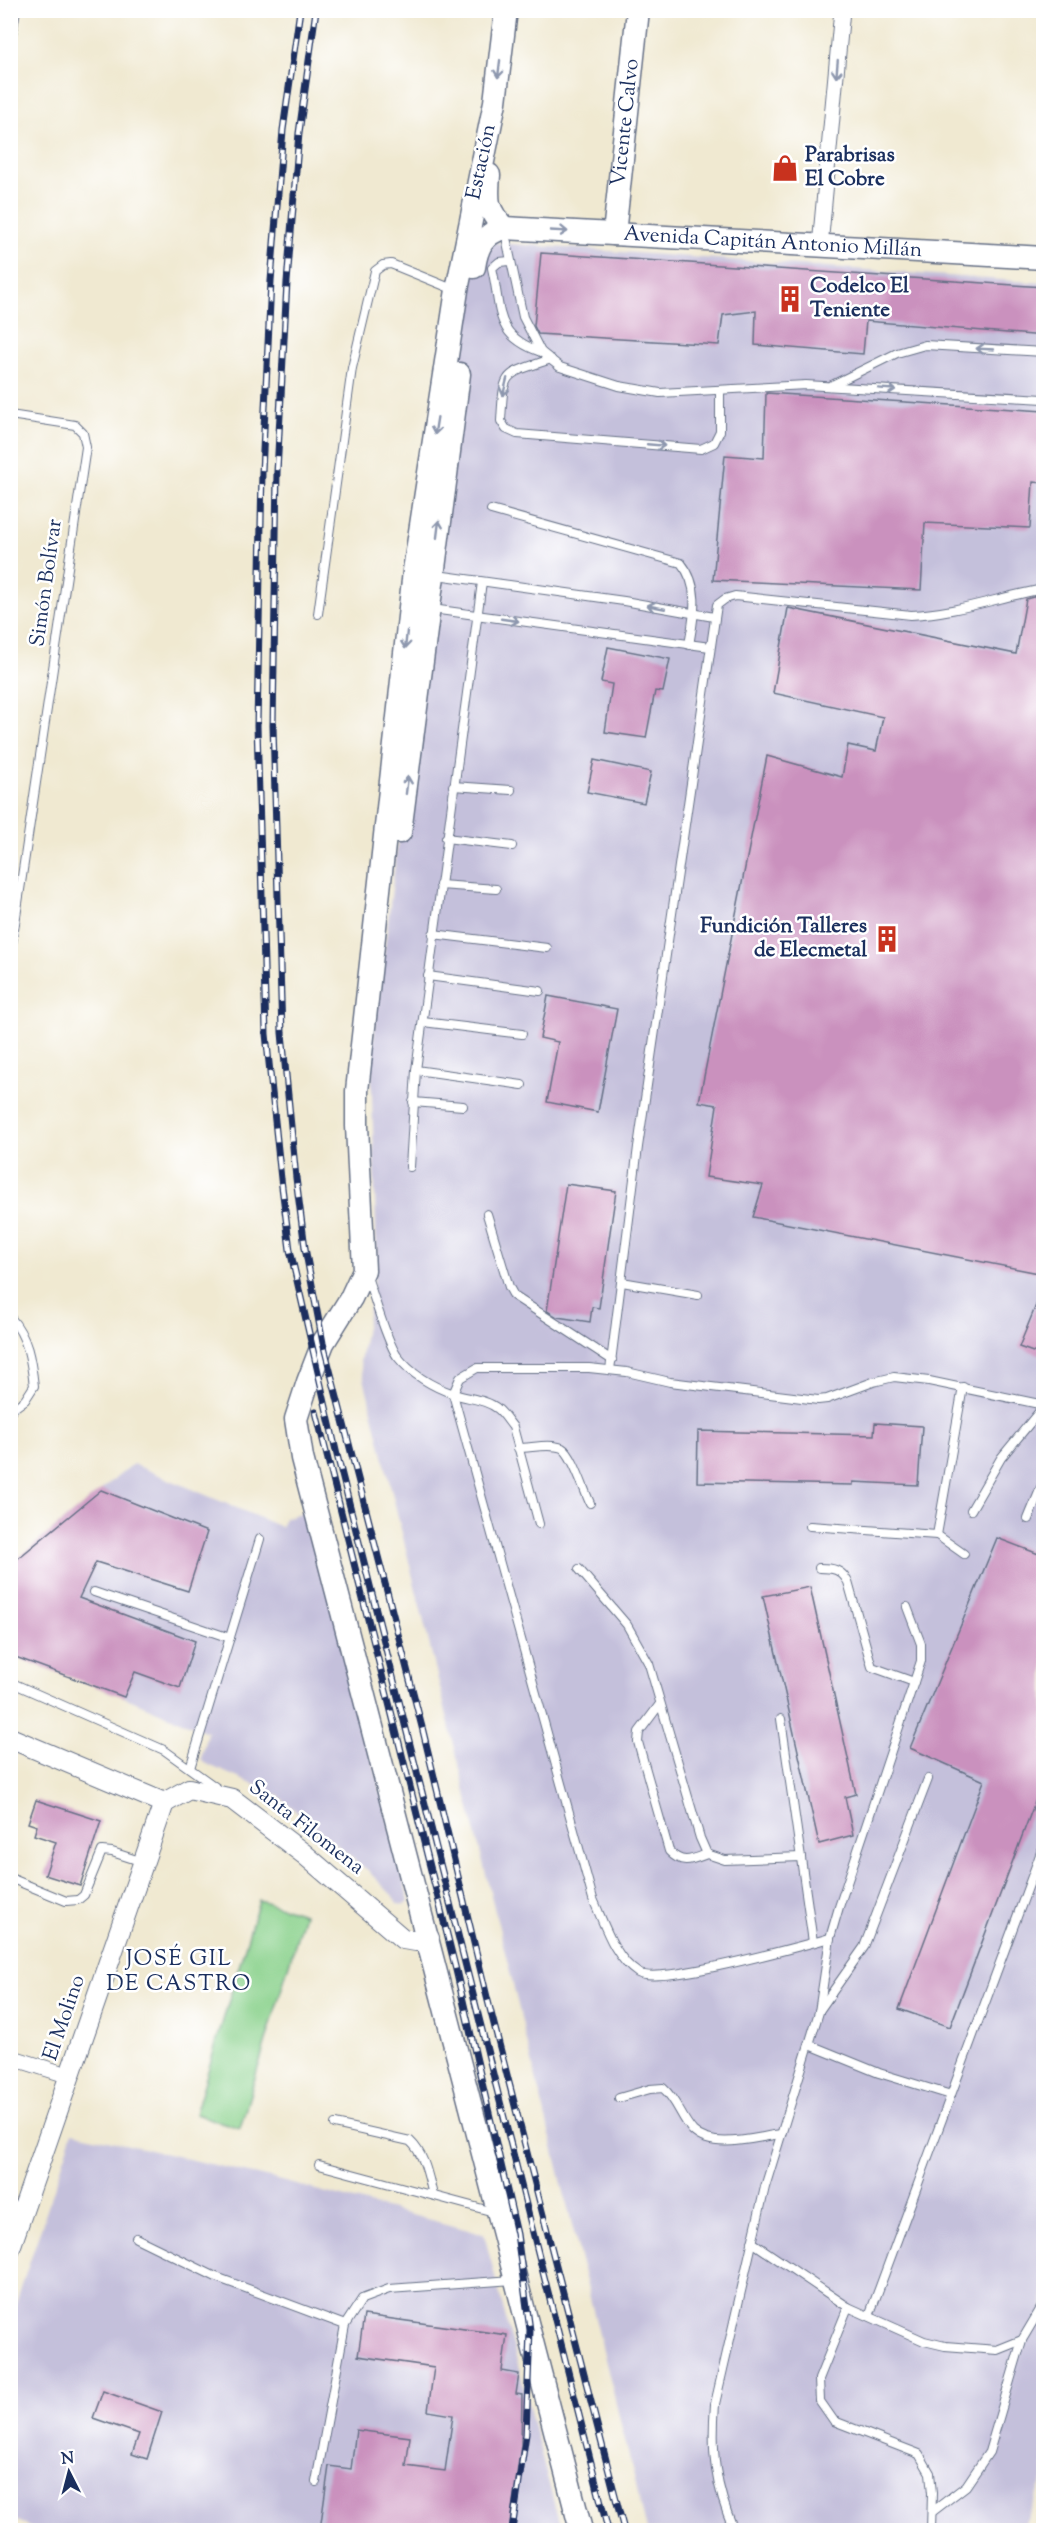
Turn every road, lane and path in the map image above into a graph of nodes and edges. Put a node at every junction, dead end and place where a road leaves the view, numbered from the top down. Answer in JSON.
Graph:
{"nodes":[{"id":1,"x":16,"y":10,"type":"edge"},
{"id":2,"x":506,"y":10,"type":"edge"},
{"id":3,"x":638,"y":10,"type":"edge"},
{"id":4,"x":842,"y":10,"type":"edge"},
{"id":5,"x":10,"y":46,"type":"edge"},
{"id":6,"x":495,"y":102,"type":"junction"},
{"id":7,"x":614,"y":234,"type":"junction"},
{"id":8,"x":506,"y":235,"type":"junction"},
{"id":9,"x":820,"y":246,"type":"junction"},
{"id":10,"x":1044,"y":258,"type":"edge"},
{"id":11,"x":510,"y":261,"type":"junction"},
{"id":12,"x":457,"y":291,"type":"junction"},
{"id":13,"x":542,"y":352,"type":"junction"},
{"id":14,"x":1044,"y":352,"type":"edge"},
{"id":15,"x":551,"y":359,"type":"junction"},
{"id":16,"x":829,"y":386,"type":"junction"},
{"id":17,"x":720,"y":390,"type":"junction"},
{"id":18,"x":1044,"y":399,"type":"edge"},
{"id":19,"x":10,"y":415,"type":"edge"},
{"id":20,"x":491,"y":510,"type":"dead end"},
{"id":21,"x":423,"y":573,"type":"junction"},
{"id":22,"x":482,"y":582,"type":"junction"},
{"id":23,"x":1044,"y":589,"type":"edge"},
{"id":24,"x":419,"y":608,"type":"junction"},
{"id":25,"x":318,"y":614,"type":"dead end"},
{"id":26,"x":694,"y":614,"type":"junction"},
{"id":27,"x":477,"y":615,"type":"junction"},
{"id":28,"x":714,"y":617,"type":"junction"},
{"id":29,"x":689,"y":645,"type":"junction"},
{"id":30,"x":710,"y":647,"type":"junction"},
{"id":31,"x":453,"y":786,"type":"junction"},
{"id":32,"x":511,"y":790,"type":"dead end"},
{"id":33,"x":446,"y":838,"type":"junction"},
{"id":34,"x":512,"y":846,"type":"dead end"},
{"id":35,"x":440,"y":885,"type":"junction"},
{"id":36,"x":496,"y":889,"type":"dead end"},
{"id":37,"x":433,"y":934,"type":"junction"},
{"id":38,"x":548,"y":948,"type":"dead end"},
{"id":39,"x":10,"y":957,"type":"edge"},
{"id":40,"x":428,"y":976,"type":"junction"},
{"id":41,"x":540,"y":991,"type":"dead end"},
{"id":42,"x":423,"y":1022,"type":"junction"},
{"id":43,"x":522,"y":1034,"type":"dead end"},
{"id":44,"x":416,"y":1070,"type":"junction"},
{"id":45,"x":522,"y":1084,"type":"dead end"},
{"id":46,"x":413,"y":1102,"type":"junction"},
{"id":47,"x":464,"y":1106,"type":"dead end"},
{"id":48,"x":410,"y":1167,"type":"dead end"},
{"id":49,"x":487,"y":1214,"type":"dead end"},
{"id":50,"x":364,"y":1270,"type":"junction"},
{"id":51,"x":622,"y":1282,"type":"junction"},
{"id":52,"x":698,"y":1294,"type":"dead end"},
{"id":53,"x":10,"y":1317,"type":"edge"},
{"id":54,"x":612,"y":1360,"type":"junction"},
{"id":55,"x":610,"y":1370,"type":"junction"},
{"id":56,"x":963,"y":1388,"type":"junction"},
{"id":57,"x":453,"y":1394,"type":"junction"},
{"id":58,"x":1044,"y":1406,"type":"edge"},
{"id":59,"x":10,"y":1411,"type":"edge"},
{"id":60,"x":519,"y":1449,"type":"junction"},
{"id":61,"x":1044,"y":1480,"type":"edge"},
{"id":62,"x":590,"y":1503,"type":"dead end"},
{"id":63,"x":971,"y":1510,"type":"dead end"},
{"id":64,"x":1029,"y":1519,"type":"dead end"},
{"id":65,"x":539,"y":1524,"type":"dead end"},
{"id":66,"x":810,"y":1526,"type":"dead end"},
{"id":67,"x":937,"y":1535,"type":"junction"},
{"id":68,"x":260,"y":1539,"type":"dead end"},
{"id":69,"x":964,"y":1554,"type":"dead end"},
{"id":70,"x":819,"y":1568,"type":"dead end"},
{"id":71,"x":579,"y":1569,"type":"dead end"},
{"id":72,"x":94,"y":1592,"type":"dead end"},
{"id":73,"x":907,"y":1607,"type":"dead end"},
{"id":74,"x":231,"y":1638,"type":"junction"},
{"id":75,"x":914,"y":1682,"type":"junction"},
{"id":76,"x":10,"y":1683,"type":"edge"},
{"id":77,"x":660,"y":1704,"type":"junction"},
{"id":78,"x":780,"y":1719,"type":"dead end"},
{"id":79,"x":10,"y":1738,"type":"edge"},
{"id":80,"x":190,"y":1768,"type":"junction"},
{"id":81,"x":928,"y":1779,"type":"dead end"},
{"id":82,"x":232,"y":1799,"type":"junction"},
{"id":83,"x":164,"y":1803,"type":"junction"},
{"id":84,"x":1044,"y":1844,"type":"edge"},
{"id":85,"x":707,"y":1854,"type":"junction"},
{"id":86,"x":801,"y":1857,"type":"junction"},
{"id":87,"x":144,"y":1862,"type":"junction"},
{"id":88,"x":10,"y":1878,"type":"edge"},
{"id":89,"x":429,"y":1938,"type":"junction"},
{"id":90,"x":830,"y":1938,"type":"junction"},
{"id":91,"x":813,"y":1942,"type":"junction"},
{"id":92,"x":819,"y":2012,"type":"junction"},
{"id":93,"x":810,"y":2045,"type":"junction"},
{"id":94,"x":10,"y":2057,"type":"edge"},
{"id":95,"x":70,"y":2076,"type":"junction"},
{"id":96,"x":951,"y":2095,"type":"junction"},
{"id":97,"x":619,"y":2098,"type":"dead end"},
{"id":98,"x":335,"y":2124,"type":"dead end"},
{"id":99,"x":781,"y":2134,"type":"junction"},
{"id":100,"x":319,"y":2165,"type":"dead end"},
{"id":101,"x":433,"y":2195,"type":"junction"},
{"id":102,"x":500,"y":2213,"type":"junction"},
{"id":103,"x":136,"y":2238,"type":"dead end"},
{"id":104,"x":752,"y":2242,"type":"junction"},
{"id":105,"x":10,"y":2248,"type":"edge"},
{"id":106,"x":516,"y":2280,"type":"junction"},
{"id":107,"x":1044,"y":2303,"type":"edge"},
{"id":108,"x":848,"y":2307,"type":"junction"},
{"id":109,"x":869,"y":2316,"type":"junction"},
{"id":110,"x":345,"y":2325,"type":"junction"},
{"id":111,"x":1022,"y":2340,"type":"junction"},
{"id":112,"x":316,"y":2482,"type":"dead end"},
{"id":113,"x":932,"y":2512,"type":"junction"},
{"id":114,"x":581,"y":2530,"type":"edge"},
{"id":115,"x":734,"y":2530,"type":"edge"},
{"id":116,"x":931,"y":2530,"type":"edge"}],
"edges":[{"from":1,"to":5,"type":"lane"},
{"from":2,"to":6,"type":"main road","name":"Estación","one_way":true},
{"from":3,"to":7,"type":"main road","name":"Vicente Calvo"},
{"from":4,"to":9,"type":"street","one_way":true},
{"from":6,"to":8,"type":"main road","name":"Estación"},
{"from":6,"to":12,"type":"main road","name":"Estación"},
{"from":8,"to":7,"type":"main road","name":"Avenida Capitán Antonio Millán","one_way":true},
{"from":7,"to":9,"type":"main road","name":"Avenida Capitán Antonio Millán"},
{"from":8,"to":11,"type":"lane"},
{"from":21,"to":8,"type":"main road","one_way":true},
{"from":9,"to":10,"type":"main road","name":"Avenida Capitán Antonio Millán"},
{"from":11,"to":13,"type":"lane"},
{"from":11,"to":13,"type":"lane"},
{"from":12,"to":21,"type":"main road","name":"Estación","one_way":true},
{"from":12,"to":25,"type":"lane"},
{"from":13,"to":15,"type":"lane"},
{"from":14,"to":16,"type":"lane","one_way":true},
{"from":15,"to":17,"type":"lane"},
{"from":15,"to":17,"type":"lane","one_way":true},
{"from":16,"to":17,"type":"lane"},
{"from":16,"to":18,"type":"lane","one_way":true},
{"from":19,"to":39,"type":"lane","name":"Simón Bolívar"},
{"from":20,"to":26,"type":"lane"},
{"from":21,"to":22,"type":"lane"},
{"from":21,"to":24,"type":"main road"},
{"from":26,"to":22,"type":"lane","one_way":true},
{"from":22,"to":27,"type":"lane"},
{"from":23,"to":28,"type":"lane"},
{"from":24,"to":27,"type":"lane"},
{"from":24,"to":50,"type":"main road"},
{"from":26,"to":28,"type":"lane"},
{"from":26,"to":29,"type":"lane"},
{"from":27,"to":29,"type":"lane","one_way":true},
{"from":27,"to":31,"type":"lane"},
{"from":28,"to":30,"type":"lane"},
{"from":29,"to":30,"type":"lane"},
{"from":30,"to":51,"type":"lane"},
{"from":31,"to":32,"type":"lane"},
{"from":31,"to":33,"type":"lane"},
{"from":33,"to":34,"type":"lane"},
{"from":33,"to":35,"type":"lane"},
{"from":35,"to":36,"type":"lane"},
{"from":35,"to":37,"type":"lane"},
{"from":37,"to":38,"type":"lane"},
{"from":37,"to":40,"type":"lane"},
{"from":40,"to":41,"type":"lane"},
{"from":40,"to":42,"type":"lane"},
{"from":42,"to":43,"type":"lane"},
{"from":42,"to":44,"type":"lane"},
{"from":44,"to":45,"type":"lane"},
{"from":44,"to":46,"type":"lane"},
{"from":46,"to":47,"type":"lane"},
{"from":46,"to":48,"type":"lane"},
{"from":49,"to":54,"type":"lane"},
{"from":50,"to":57,"type":"lane"},
{"from":50,"to":89,"type":"main road"},
{"from":51,"to":52,"type":"lane"},
{"from":51,"to":54,"type":"lane"},
{"from":53,"to":59,"type":"lane"},
{"from":54,"to":55,"type":"lane"},
{"from":55,"to":56,"type":"lane"},
{"from":55,"to":57,"type":"lane"},
{"from":56,"to":58,"type":"lane"},
{"from":56,"to":67,"type":"lane"},
{"from":57,"to":60,"type":"lane"},
{"from":57,"to":91,"type":"lane"},
{"from":58,"to":63,"type":"lane"},
{"from":60,"to":62,"type":"lane"},
{"from":60,"to":65,"type":"lane"},
{"from":61,"to":64,"type":"lane"},
{"from":66,"to":67,"type":"lane"},
{"from":67,"to":69,"type":"lane"},
{"from":68,"to":74,"type":"lane"},
{"from":70,"to":75,"type":"lane"},
{"from":71,"to":77,"type":"lane"},
{"from":72,"to":74,"type":"lane"},
{"from":73,"to":75,"type":"lane"},
{"from":74,"to":80,"type":"lane"},
{"from":75,"to":90,"type":"lane"},
{"from":76,"to":80,"type":"lane"},
{"from":77,"to":85,"type":"lane"},
{"from":77,"to":85,"type":"lane"},
{"from":78,"to":86,"type":"lane"},
{"from":79,"to":83,"type":"street"},
{"from":80,"to":82,"type":"lane"},
{"from":81,"to":92,"type":"lane"},
{"from":82,"to":83,"type":"street","name":"Santa Filomena"},
{"from":82,"to":89,"type":"street","name":"Santa Filomena"},
{"from":83,"to":87,"type":"street","name":"El Molino"},
{"from":84,"to":96,"type":"lane"},
{"from":85,"to":86,"type":"lane"},
{"from":86,"to":91,"type":"lane"},
{"from":87,"to":88,"type":"lane"},
{"from":87,"to":95,"type":"street","name":"El Molino"},
{"from":89,"to":102,"type":"main road"},
{"from":90,"to":91,"type":"lane"},
{"from":90,"to":92,"type":"lane"},
{"from":92,"to":93,"type":"lane"},
{"from":93,"to":96,"type":"lane"},
{"from":93,"to":99,"type":"lane"},
{"from":94,"to":95,"type":"street"},
{"from":95,"to":105,"type":"street","name":"El Molino"},
{"from":96,"to":109,"type":"lane"},
{"from":97,"to":99,"type":"lane"},
{"from":98,"to":101,"type":"lane"},
{"from":99,"to":104,"type":"lane"},
{"from":100,"to":101,"type":"lane"},
{"from":101,"to":102,"type":"lane"},
{"from":102,"to":106,"type":"main road"},
{"from":103,"to":110,"type":"lane"},
{"from":104,"to":108,"type":"lane"},
{"from":104,"to":115,"type":"lane"},
{"from":106,"to":110,"type":"lane"},
{"from":106,"to":114,"type":"main road"},
{"from":107,"to":111,"type":"lane"},
{"from":108,"to":109,"type":"lane"},
{"from":108,"to":113,"type":"lane"},
{"from":109,"to":111,"type":"lane"},
{"from":110,"to":112,"type":"lane"},
{"from":111,"to":113,"type":"lane"},
{"from":113,"to":116,"type":"lane"}]}
